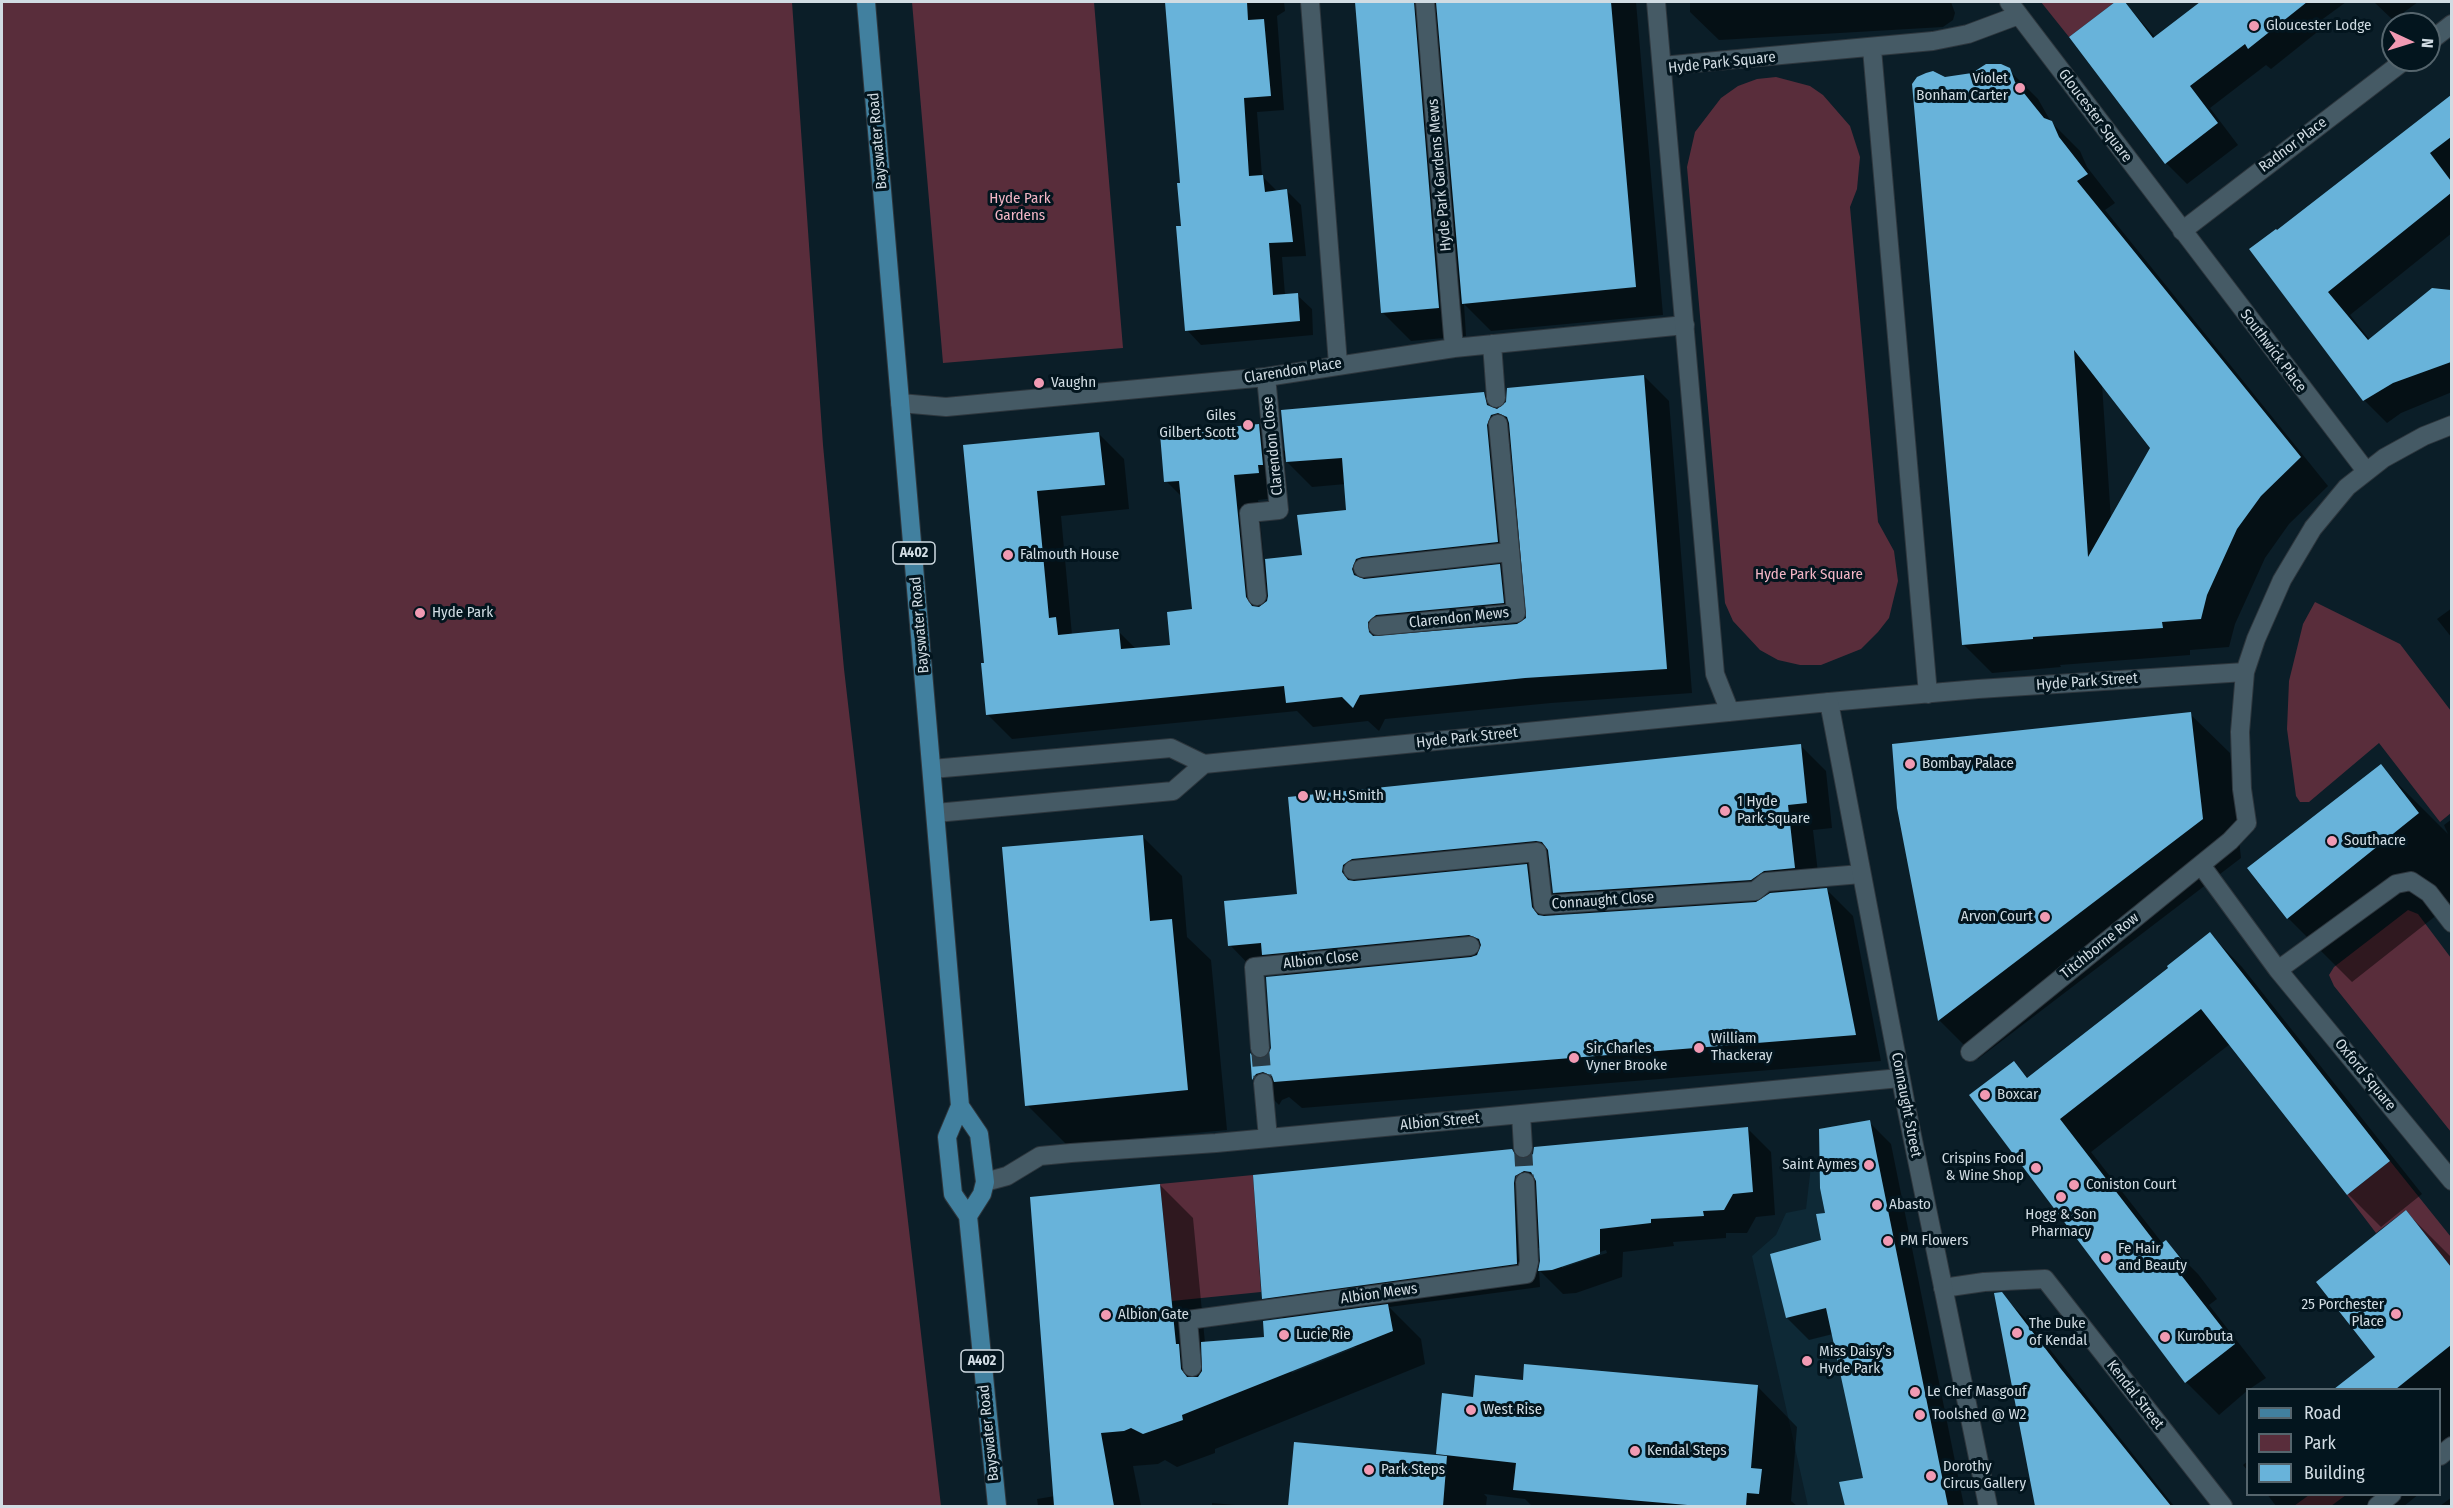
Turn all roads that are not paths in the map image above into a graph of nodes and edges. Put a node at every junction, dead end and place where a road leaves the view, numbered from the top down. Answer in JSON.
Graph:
{"nodes":[{"id":1,"x":866,"y":2,"type":"edge"},
{"id":2,"x":1310,"y":2,"type":"edge"},
{"id":3,"x":1425,"y":2,"type":"edge"},
{"id":4,"x":1656,"y":2,"type":"edge"},
{"id":5,"x":2014,"y":8,"type":"edge"},
{"id":6,"x":1872,"y":49,"type":"junction"},
{"id":7,"x":1662,"y":66,"type":"junction"},
{"id":8,"x":2389,"y":72,"type":"edge"},
{"id":9,"x":2182,"y":231,"type":"junction"},
{"id":10,"x":1685,"y":325,"type":"junction"},
{"id":11,"x":1492,"y":344,"type":"junction"},
{"id":12,"x":1454,"y":348,"type":"junction"},
{"id":13,"x":1338,"y":364,"type":"junction"},
{"id":14,"x":1266,"y":377,"type":"junction"},
{"id":15,"x":1496,"y":398,"type":"dead end"},
{"id":16,"x":900,"y":403,"type":"junction"},
{"id":17,"x":1498,"y":424,"type":"dead end"},
{"id":18,"x":2451,"y":425,"type":"edge"},
{"id":19,"x":2366,"y":471,"type":"junction"},
{"id":20,"x":1509,"y":552,"type":"junction"},
{"id":21,"x":1363,"y":568,"type":"dead end"},
{"id":22,"x":1257,"y":596,"type":"dead end"},
{"id":23,"x":1378,"y":626,"type":"dead end"},
{"id":24,"x":2245,"y":672,"type":"junction"},
{"id":25,"x":1928,"y":694,"type":"junction"},
{"id":26,"x":1829,"y":702,"type":"junction"},
{"id":27,"x":1730,"y":712,"type":"junction"},
{"id":28,"x":1204,"y":764,"type":"junction"},
{"id":29,"x":932,"y":769,"type":"junction"},
{"id":30,"x":936,"y":813,"type":"junction"},
{"id":31,"x":2201,"y":865,"type":"junction"},
{"id":32,"x":1353,"y":870,"type":"dead end"},
{"id":33,"x":1861,"y":874,"type":"junction"},
{"id":34,"x":2451,"y":922,"type":"edge"},
{"id":35,"x":1470,"y":945,"type":"dead end"},
{"id":36,"x":2278,"y":970,"type":"junction"},
{"id":37,"x":1260,"y":1048,"type":"tunnel mouth"},
{"id":38,"x":1970,"y":1052,"type":"dead end"},
{"id":39,"x":1900,"y":1078,"type":"junction"},
{"id":40,"x":1263,"y":1083,"type":"tunnel mouth"},
{"id":41,"x":960,"y":1106,"type":"junction"},
{"id":42,"x":1521,"y":1114,"type":"junction"},
{"id":43,"x":1268,"y":1138,"type":"junction"},
{"id":44,"x":1523,"y":1148,"type":"tunnel mouth"},
{"id":45,"x":2451,"y":1181,"type":"edge"},
{"id":46,"x":985,"y":1182,"type":"junction"},
{"id":47,"x":1525,"y":1182,"type":"tunnel mouth"},
{"id":48,"x":968,"y":1216,"type":"junction"},
{"id":49,"x":1943,"y":1288,"type":"junction"},
{"id":50,"x":1192,"y":1367,"type":"dead end"},
{"id":51,"x":2390,"y":1496,"type":"edge"},
{"id":52,"x":997,"y":1506,"type":"edge"},
{"id":53,"x":1988,"y":1506,"type":"edge"},
{"id":54,"x":2223,"y":1506,"type":"edge"},
{"id":55,"x":2377,"y":1506,"type":"edge"}],
"edges":[{"from":1,"to":16,"type":"main road","name":"Bayswater Road","number":"A402"},
{"from":2,"to":13,"type":"street"},
{"from":3,"to":12,"type":"street","name":"Hyde Park Gardens Mews"},
{"from":4,"to":7,"type":"street"},
{"from":5,"to":6,"type":"street","name":"Hyde Park Square"},
{"from":5,"to":9,"type":"street","name":"Gloucester Square"},
{"from":6,"to":7,"type":"street","name":"Hyde Park Square"},
{"from":6,"to":25,"type":"street"},
{"from":7,"to":10,"type":"street","name":"Hyde Park Square"},
{"from":8,"to":9,"type":"street","name":"Radnor Place"},
{"from":9,"to":19,"type":"street","name":"Southwick Place"},
{"from":10,"to":11,"type":"street","name":"Clarendon Place"},
{"from":10,"to":27,"type":"street","name":"Hyde Park Square"},
{"from":11,"to":12,"type":"street","name":"Clarendon Place"},
{"from":11,"to":15,"type":"street"},
{"from":12,"to":13,"type":"street","name":"Clarendon Place"},
{"from":13,"to":14,"type":"street","name":"Clarendon Place"},
{"from":14,"to":16,"type":"street","name":"Clarendon Place"},
{"from":14,"to":22,"type":"street","name":"Clarendon Close"},
{"from":16,"to":29,"type":"main road","name":"Bayswater Road","number":"A402"},
{"from":17,"to":20,"type":"street","name":"Clarendon Mews"},
{"from":18,"to":19,"type":"street","name":"Titchborne Row"},
{"from":19,"to":24,"type":"street","name":"Titchborne Row"},
{"from":20,"to":21,"type":"street"},
{"from":20,"to":23,"type":"street","name":"Clarendon Mews"},
{"from":24,"to":25,"type":"street","name":"Hyde Park Street"},
{"from":24,"to":31,"type":"street","name":"Titchborne Row"},
{"from":25,"to":26,"type":"street"},
{"from":26,"to":27,"type":"street"},
{"from":26,"to":33,"type":"street","name":"Connaught Street"},
{"from":27,"to":28,"type":"street","name":"Hyde Park Street"},
{"from":28,"to":29,"type":"street"},
{"from":28,"to":30,"type":"street"},
{"from":29,"to":30,"type":"main road","name":"Bayswater Road","number":"A402"},
{"from":30,"to":41,"type":"main road","name":"Bayswater Road","number":"A402"},
{"from":31,"to":36,"type":"street","name":"Oxford Square"},
{"from":31,"to":38,"type":"street","name":"Titchborne Row"},
{"from":32,"to":33,"type":"street","name":"Connaught Close"},
{"from":33,"to":39,"type":"street","name":"Connaught Street"},
{"from":34,"to":36,"type":"street"},
{"from":35,"to":37,"type":"street","name":"Albion Close"},
{"from":36,"to":45,"type":"street","name":"Oxford Square"},
{"from":39,"to":42,"type":"street","name":"Albion Street"},
{"from":39,"to":49,"type":"street","name":"Connaught Street"},
{"from":40,"to":43,"type":"street"},
{"from":41,"to":46,"type":"main road"},
{"from":41,"to":48,"type":"main road","name":"Bayswater Road","number":"A402"},
{"from":42,"to":43,"type":"street","name":"Albion Street"},
{"from":42,"to":44,"type":"street"},
{"from":43,"to":46,"type":"street","name":"Albion Street"},
{"from":46,"to":48,"type":"main road"},
{"from":47,"to":50,"type":"street","name":"Albion Mews"},
{"from":48,"to":52,"type":"main road","name":"Bayswater Road","number":"A402"},
{"from":49,"to":53,"type":"street","name":"Connaught Street"},
{"from":49,"to":54,"type":"street","name":"Kendal Street"},
{"from":51,"to":55,"type":"street"}]}
